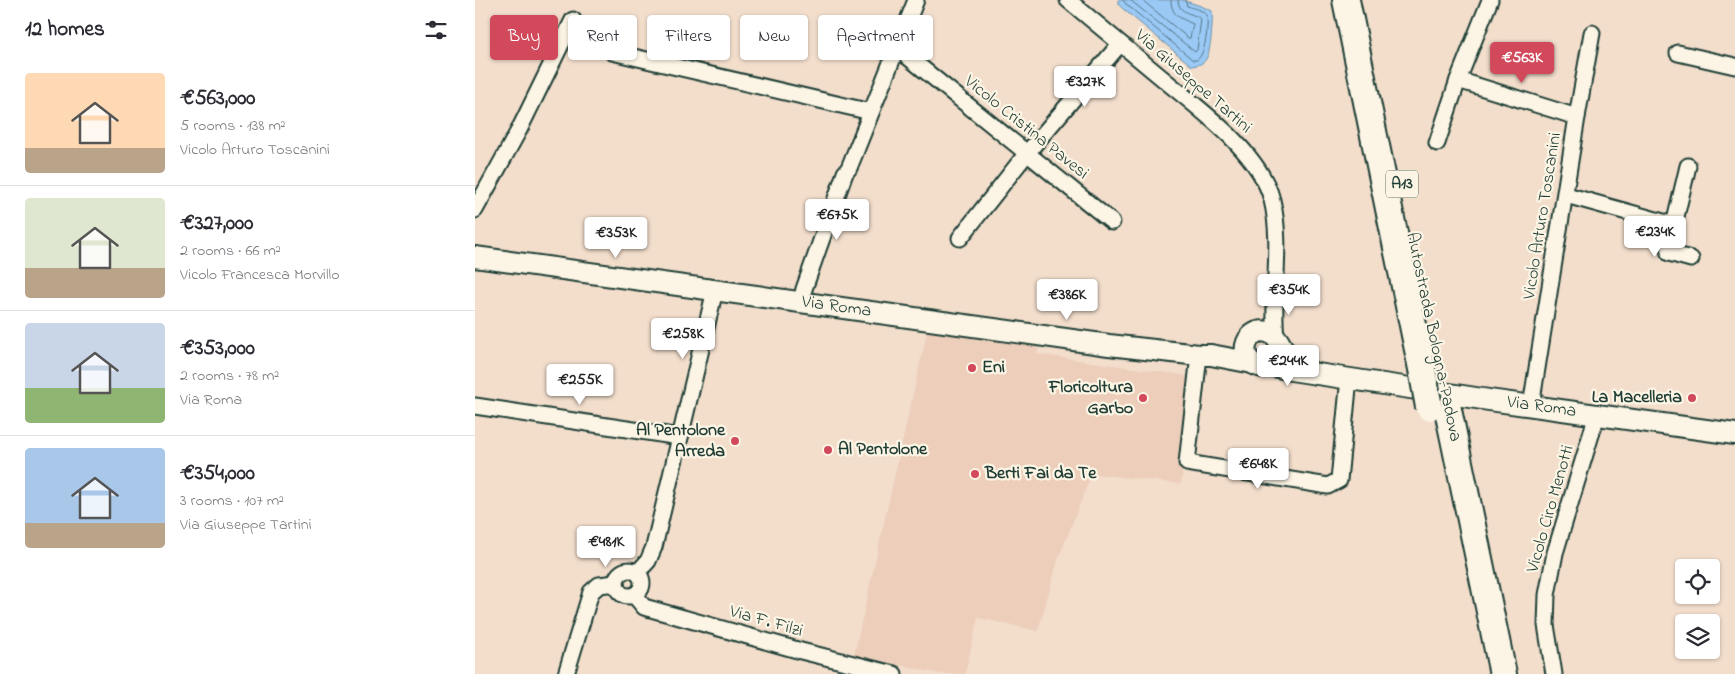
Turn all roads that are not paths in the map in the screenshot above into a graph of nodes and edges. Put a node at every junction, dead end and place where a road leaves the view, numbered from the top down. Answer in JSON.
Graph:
{"nodes":[{"id":1,"x":916,"y":0,"type":"edge"},
{"id":2,"x":1068,"y":0,"type":"edge"},
{"id":3,"x":1345,"y":0,"type":"edge"},
{"id":4,"x":1364,"y":0,"type":"edge"},
{"id":5,"x":1490,"y":0,"type":"edge"},
{"id":6,"x":910,"y":15,"type":"edge"},
{"id":7,"x":568,"y":30,"type":"edge"},
{"id":8,"x":1592,"y":33,"type":"dead end"},
{"id":9,"x":1120,"y":44,"type":"junction"},
{"id":10,"x":1678,"y":53,"type":"dead end"},
{"id":11,"x":637,"y":58,"type":"edge"},
{"id":12,"x":893,"y":60,"type":"edge"},
{"id":13,"x":911,"y":60,"type":"edge"},
{"id":14,"x":916,"y":64,"type":"junction"},
{"id":15,"x":1735,"y":66,"type":"edge"},
{"id":16,"x":889,"y":70,"type":"junction"},
{"id":17,"x":1458,"y":80,"type":"junction"},
{"id":18,"x":871,"y":112,"type":"junction"},
{"id":19,"x":1577,"y":117,"type":"junction"},
{"id":20,"x":1437,"y":143,"type":"dead end"},
{"id":21,"x":1027,"y":153,"type":"junction"},
{"id":22,"x":1687,"y":166,"type":"dead end"},
{"id":23,"x":1566,"y":195,"type":"junction"},
{"id":24,"x":475,"y":210,"type":"edge"},
{"id":25,"x":1112,"y":222,"type":"dead end"},
{"id":26,"x":1674,"y":225,"type":"junction"},
{"id":27,"x":960,"y":238,"type":"dead end"},
{"id":28,"x":475,"y":257,"type":"edge"},
{"id":29,"x":1691,"y":258,"type":"dead end"},
{"id":30,"x":715,"y":290,"type":"junction"},
{"id":31,"x":1274,"y":297,"type":"junction"},
{"id":32,"x":801,"y":302,"type":"junction"},
{"id":33,"x":1251,"y":337,"type":"junction"},
{"id":34,"x":1278,"y":342,"type":"junction"},
{"id":35,"x":1205,"y":355,"type":"junction"},
{"id":36,"x":1261,"y":364,"type":"junction"},
{"id":37,"x":1431,"y":369,"type":"junction"},
{"id":38,"x":1312,"y":372,"type":"junction"},
{"id":39,"x":1349,"y":378,"type":"junction"},
{"id":40,"x":475,"y":406,"type":"edge"},
{"id":41,"x":1438,"y":406,"type":"junction"},
{"id":42,"x":1531,"y":406,"type":"junction"},
{"id":43,"x":1597,"y":415,"type":"junction"},
{"id":44,"x":1735,"y":434,"type":"edge"},
{"id":45,"x":680,"y":437,"type":"junction"},
{"id":46,"x":637,"y":573,"type":"junction"},
{"id":47,"x":616,"y":583,"type":"junction"},
{"id":48,"x":634,"y":595,"type":"junction"},
{"id":49,"x":566,"y":674,"type":"edge"},
{"id":50,"x":893,"y":674,"type":"edge"},
{"id":51,"x":1484,"y":674,"type":"edge"},
{"id":52,"x":1503,"y":674,"type":"edge"},
{"id":53,"x":1554,"y":674,"type":"edge"}],
"edges":[{"from":1,"to":6,"type":"street"},
{"from":2,"to":9,"type":"street","name":"Via Giuseppe Tartini"},
{"from":3,"to":37,"type":"highway","name":"Autostrada Bologna-Padova"},
{"from":4,"to":37,"type":"highway","name":"Autostrada Bologna-Padova","number":"A13"},
{"from":5,"to":17,"type":"street"},
{"from":7,"to":24,"type":"street"},
{"from":8,"to":19,"type":"street","name":"Vicolo Arturo Toscanini"},
{"from":9,"to":21,"type":"street"},
{"from":9,"to":31,"type":"street","name":"Via Giuseppe Tartini"},
{"from":10,"to":15,"type":"street"},
{"from":11,"to":18,"type":"street"},
{"from":12,"to":16,"type":"street"},
{"from":13,"to":14,"type":"street","name":"Vicolo Cristina Pavesi"},
{"from":14,"to":16,"type":"street"},
{"from":14,"to":21,"type":"street","name":"Vicolo Cristina Pavesi"},
{"from":16,"to":18,"type":"street"},
{"from":17,"to":19,"type":"street"},
{"from":17,"to":20,"type":"street"},
{"from":18,"to":32,"type":"street"},
{"from":19,"to":23,"type":"street","name":"Vicolo Arturo Toscanini"},
{"from":21,"to":25,"type":"street","name":"Vicolo Cristina Pavesi"},
{"from":21,"to":27,"type":"street"},
{"from":22,"to":26,"type":"street"},
{"from":23,"to":26,"type":"street"},
{"from":23,"to":42,"type":"street","name":"Vicolo Arturo Toscanini"},
{"from":26,"to":29,"type":"street"},
{"from":28,"to":30,"type":"main road","name":"Via Roma"},
{"from":30,"to":32,"type":"main road","name":"Via Roma"},
{"from":30,"to":45,"type":"street"},
{"from":31,"to":33,"type":"street","name":"Via Giuseppe Tartini"},
{"from":31,"to":34,"type":"street","name":"Via Giuseppe Tartini"},
{"from":32,"to":35,"type":"main road","name":"Via Roma"},
{"from":33,"to":34,"type":"main road"},
{"from":33,"to":35,"type":"main road","name":"Via Roma"},
{"from":33,"to":36,"type":"main road"},
{"from":34,"to":36,"type":"main road"},
{"from":34,"to":38,"type":"main road","name":"Via Roma"},
{"from":35,"to":36,"type":"main road","name":"Via Roma"},
{"from":35,"to":39,"type":"street"},
{"from":36,"to":38,"type":"main road","name":"Via Roma"},
{"from":37,"to":41,"type":"highway","name":"Autostrada Bologna-Padova","bridge":true},
{"from":38,"to":39,"type":"main road","name":"Via Roma"},
{"from":39,"to":42,"type":"main road","name":"Via Roma"},
{"from":40,"to":45,"type":"street"},
{"from":41,"to":51,"type":"highway","name":"Autostrada Bologna-Padova"},
{"from":41,"to":52,"type":"highway","name":"Autostrada Bologna-Padova"},
{"from":42,"to":43,"type":"main road","name":"Via Roma"},
{"from":43,"to":44,"type":"main road","name":"Via Roma"},
{"from":43,"to":53,"type":"street","name":"Vicolo Ciro Menotti"},
{"from":45,"to":46,"type":"street"},
{"from":46,"to":47,"type":"street"},
{"from":46,"to":48,"type":"street"},
{"from":47,"to":48,"type":"street"},
{"from":47,"to":49,"type":"street"},
{"from":48,"to":50,"type":"street","name":"Via F. Filzi"}]}
